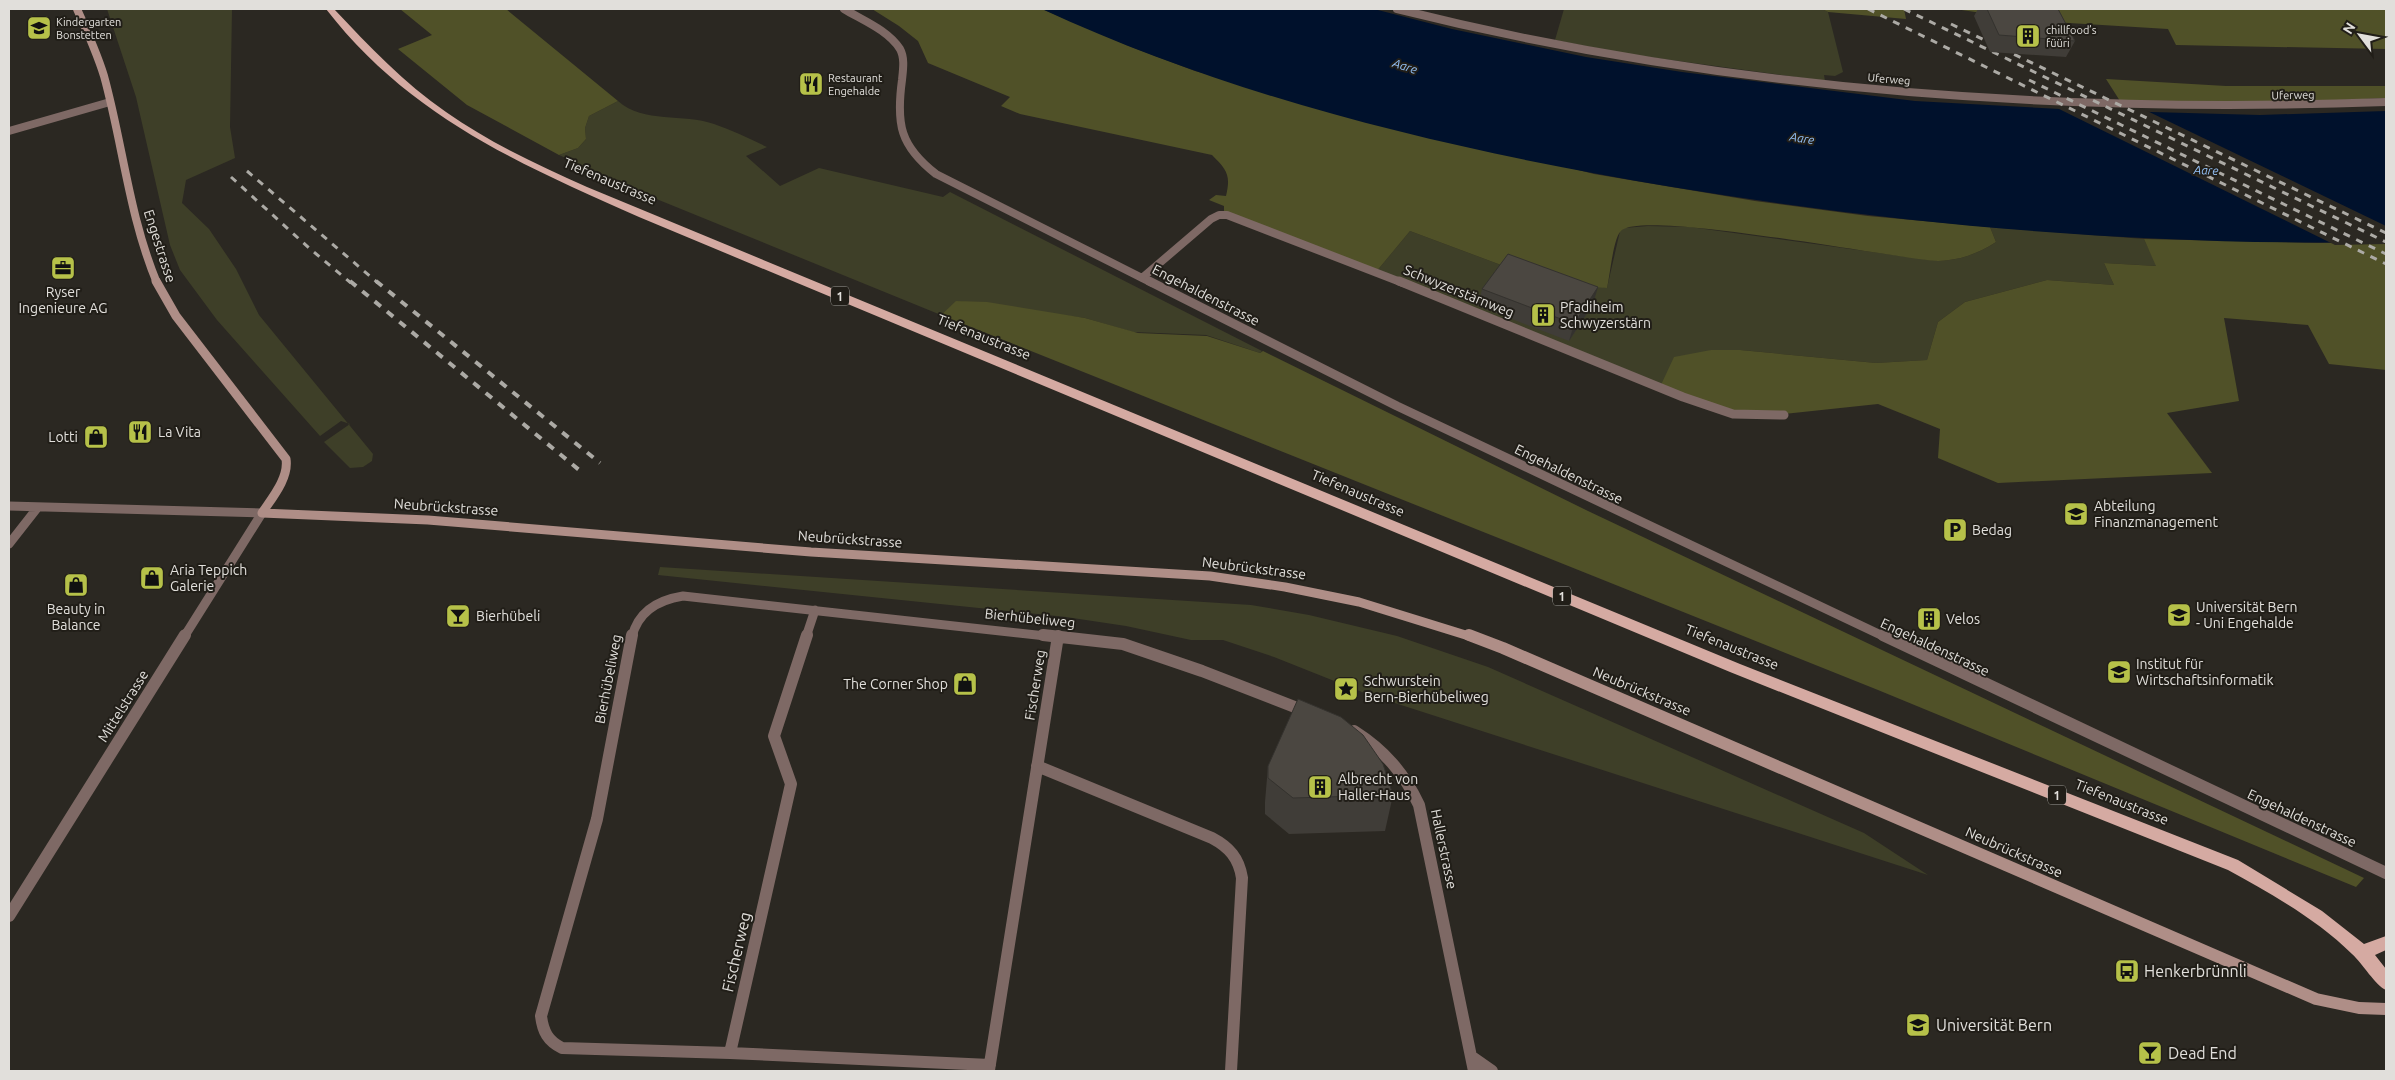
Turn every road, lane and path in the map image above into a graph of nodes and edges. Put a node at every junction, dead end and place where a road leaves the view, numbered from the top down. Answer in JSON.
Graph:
{"nodes":[{"id":1,"x":77,"y":9,"type":"edge"},
{"id":2,"x":330,"y":9,"type":"edge"},
{"id":3,"x":844,"y":9,"type":"edge"},
{"id":4,"x":1397,"y":9,"type":"edge"},
{"id":5,"x":110,"y":102,"type":"junction"},
{"id":6,"x":2386,"y":102,"type":"edge"},
{"id":7,"x":9,"y":131,"type":"edge"},
{"id":8,"x":1142,"y":278,"type":"junction"},
{"id":9,"x":1784,"y":415,"type":"dead end"},
{"id":10,"x":9,"y":506,"type":"edge"},
{"id":11,"x":38,"y":507,"type":"junction"},
{"id":12,"x":262,"y":512,"type":"junction"},
{"id":13,"x":9,"y":544,"type":"edge"},
{"id":14,"x":814,"y":610,"type":"junction"},
{"id":15,"x":1058,"y":636,"type":"junction"},
{"id":16,"x":1314,"y":715,"type":"edge"},
{"id":17,"x":1341,"y":725,"type":"edge"},
{"id":18,"x":1037,"y":766,"type":"junction"},
{"id":19,"x":2386,"y":873,"type":"edge"},
{"id":20,"x":9,"y":916,"type":"edge"},
{"id":21,"x":2386,"y":943,"type":"edge"},
{"id":22,"x":2362,"y":952,"type":"junction"},
{"id":23,"x":2386,"y":982,"type":"edge"},
{"id":24,"x":2386,"y":1009,"type":"edge"},
{"id":25,"x":730,"y":1053,"type":"junction"},
{"id":26,"x":1472,"y":1057,"type":"junction"},
{"id":27,"x":990,"y":1068,"type":"edge"},
{"id":28,"x":1231,"y":1071,"type":"edge"},
{"id":29,"x":1474,"y":1071,"type":"edge"},
{"id":30,"x":1492,"y":1071,"type":"edge"}],
"edges":[{"from":1,"to":5,"type":"street","name":"Engestrasse"},
{"from":2,"to":22,"type":"main road","name":"Tiefenaustrasse","number":"1"},
{"from":3,"to":8,"type":"street","name":"Engehaldenstrasse"},
{"from":4,"to":6,"type":"street","name":"Uferweg"},
{"from":5,"to":7,"type":"street"},
{"from":5,"to":12,"type":"street","name":"Engestrasse"},
{"from":8,"to":9,"type":"street","name":"Schwyzerstärnweg"},
{"from":8,"to":19,"type":"street","name":"Engehaldenstrasse"},
{"from":10,"to":11,"type":"street","name":"Neubrückstrasse"},
{"from":11,"to":12,"type":"street","name":"Neubrückstrasse"},
{"from":11,"to":13,"type":"street"},
{"from":12,"to":20,"type":"street","name":"Mittelstrasse"},
{"from":12,"to":24,"type":"street","name":"Neubrückstrasse"},
{"from":14,"to":15,"type":"street","name":"Bierhübeliweg"},
{"from":14,"to":25,"type":"street","name":"Fischerweg"},
{"from":14,"to":25,"type":"street","name":"Bierhübeliweg"},
{"from":15,"to":16,"type":"street","name":"Bierhübeliweg"},
{"from":15,"to":18,"type":"street","name":"Fischerweg"},
{"from":17,"to":26,"type":"street","name":"Hallerstrasse"},
{"from":18,"to":27,"type":"street","name":"Fischerweg"},
{"from":18,"to":28,"type":"street"},
{"from":21,"to":22,"type":"main road"},
{"from":22,"to":23,"type":"main road","name":"Tiefenaustrasse","number":"1"},
{"from":25,"to":27,"type":"street","name":"Fischerweg"},
{"from":26,"to":29,"type":"street","name":"Hallerstrasse"},
{"from":26,"to":30,"type":"street"}]}
